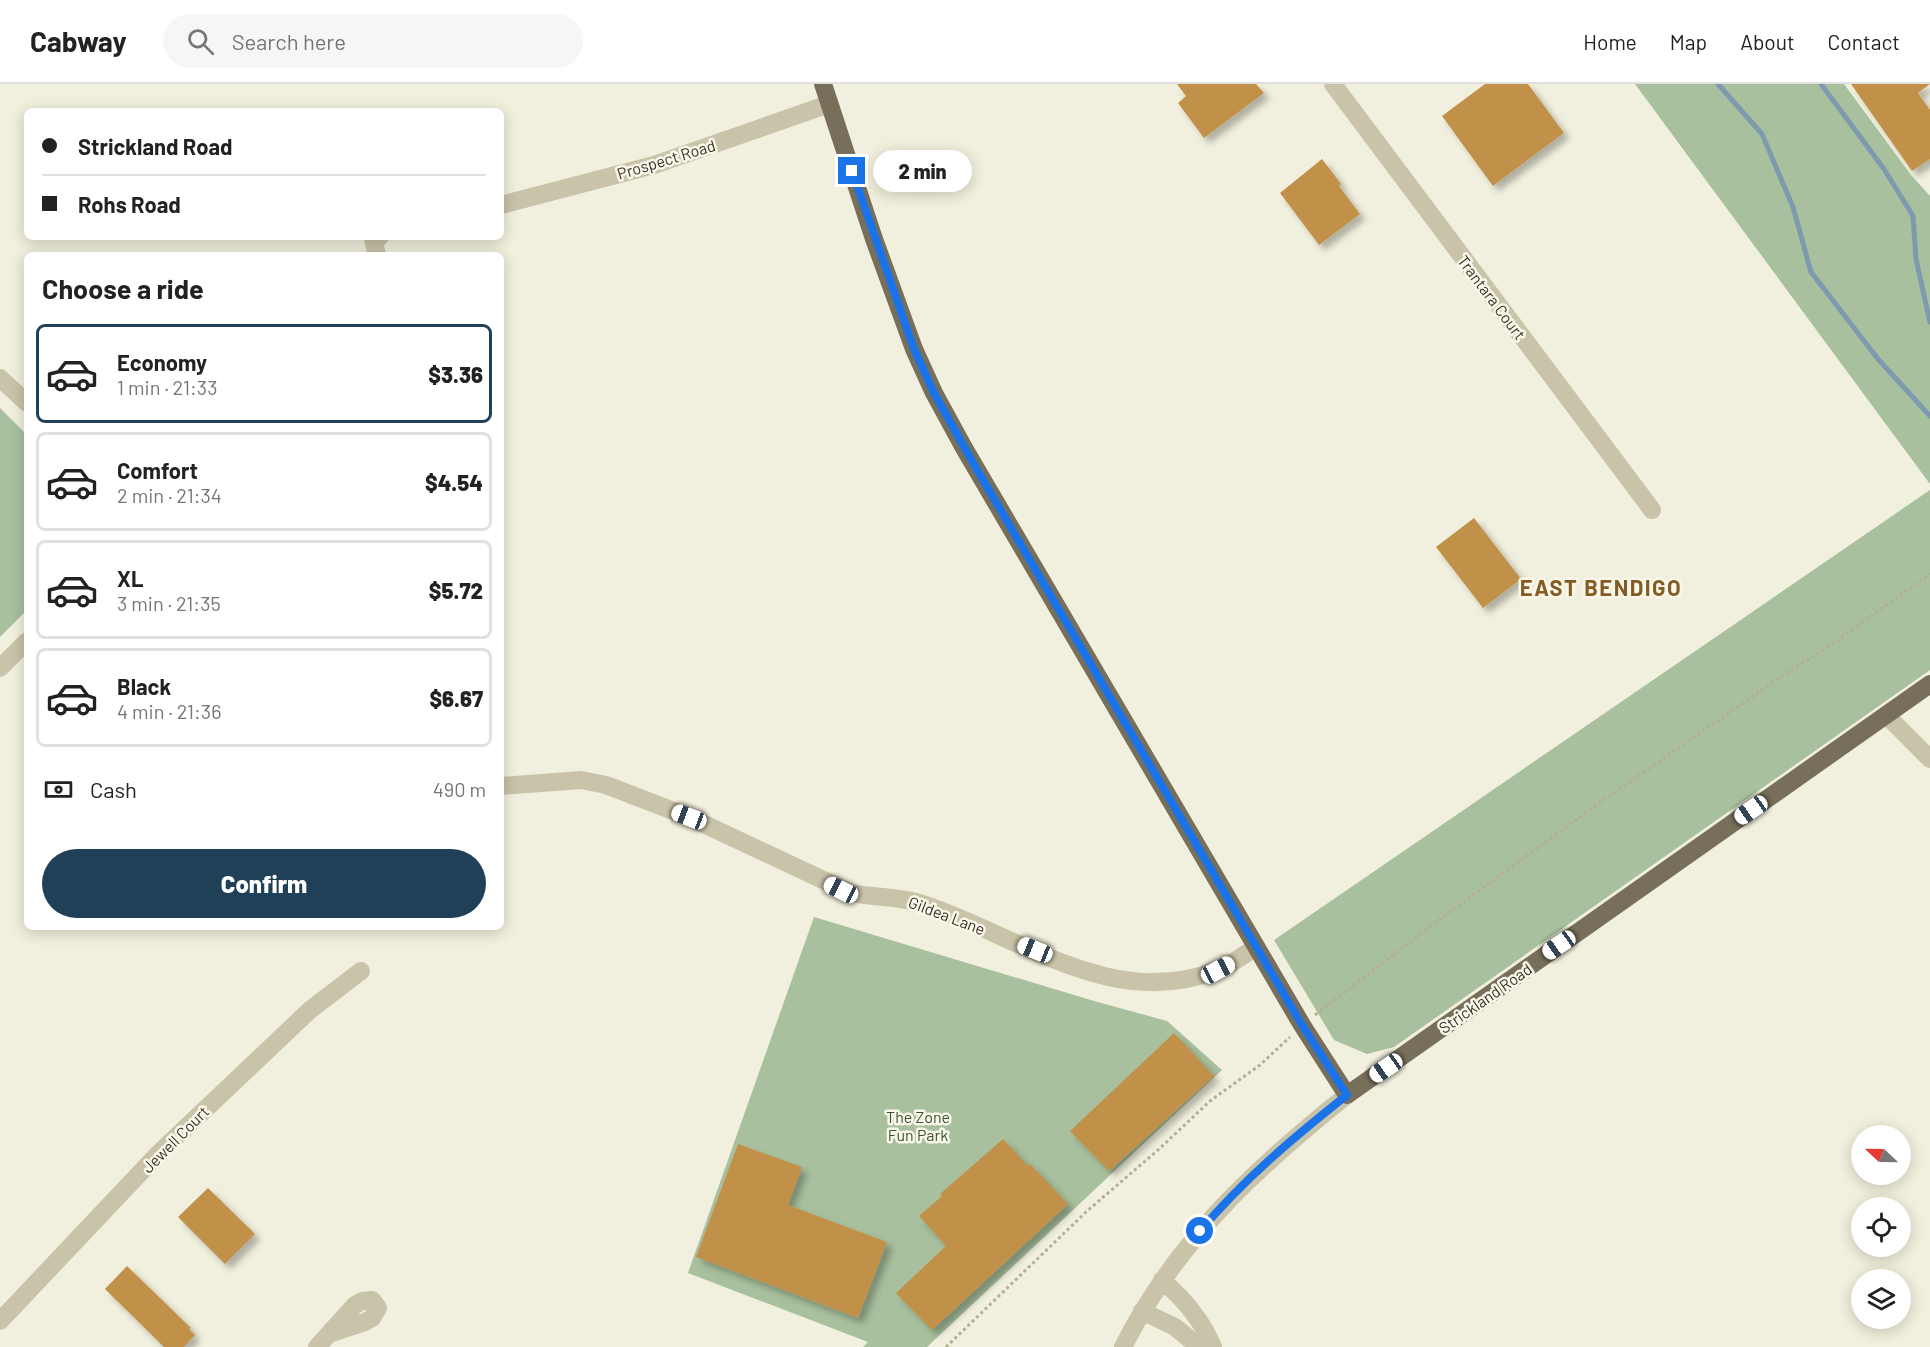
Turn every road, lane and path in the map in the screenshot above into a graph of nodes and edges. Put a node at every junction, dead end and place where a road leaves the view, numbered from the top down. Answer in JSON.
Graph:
{"nodes":[{"id":1,"x":823,"y":84,"type":"edge"},
{"id":2,"x":1333,"y":84,"type":"edge"},
{"id":3,"x":829,"y":104,"type":"junction"},
{"id":4,"x":504,"y":204,"type":"edge"},
{"id":5,"x":0,"y":378,"type":"edge"},
{"id":6,"x":24,"y":400,"type":"edge"},
{"id":7,"x":1652,"y":510,"type":"dead end"},
{"id":8,"x":1930,"y":574,"type":"edge"},
{"id":9,"x":24,"y":643,"type":"edge"},
{"id":10,"x":0,"y":668,"type":"edge"},
{"id":11,"x":1930,"y":684,"type":"edge"},
{"id":12,"x":1886,"y":715,"type":"junction"},
{"id":13,"x":1930,"y":759,"type":"edge"},
{"id":14,"x":504,"y":786,"type":"edge"},
{"id":15,"x":1256,"y":946,"type":"junction"},
{"id":16,"x":361,"y":971,"type":"dead end"},
{"id":17,"x":1302,"y":1025,"type":"junction"},
{"id":18,"x":1347,"y":1095,"type":"junction"},
{"id":19,"x":1162,"y":1280,"type":"junction"},
{"id":20,"x":1142,"y":1311,"type":"junction"},
{"id":21,"x":0,"y":1321,"type":"edge"},
{"id":22,"x":946,"y":1347,"type":"edge"},
{"id":23,"x":1123,"y":1347,"type":"edge"},
{"id":24,"x":1199,"y":1347,"type":"edge"},
{"id":25,"x":1213,"y":1347,"type":"edge"}],
"edges":[{"from":1,"to":3,"type":"main road"},
{"from":2,"to":7,"type":"street","name":"Trantara Court"},
{"from":3,"to":4,"type":"street","name":"Prospect Road"},
{"from":3,"to":15,"type":"main road"},
{"from":5,"to":6,"type":"street"},
{"from":8,"to":17,"type":"path"},
{"from":9,"to":10,"type":"street"},
{"from":11,"to":12,"type":"main road","name":"Strickland Road"},
{"from":12,"to":13,"type":"street"},
{"from":12,"to":18,"type":"main road","name":"Strickland Road"},
{"from":14,"to":15,"type":"street","name":"Gildea Lane"},
{"from":15,"to":17,"type":"main road"},
{"from":16,"to":21,"type":"street","name":"Jewell Court"},
{"from":17,"to":18,"type":"main road"},
{"from":17,"to":22,"type":"path"},
{"from":18,"to":19,"type":"street","name":"Strickland Road"},
{"from":19,"to":20,"type":"street","name":"Strickland Road"},
{"from":19,"to":25,"type":"street"},
{"from":20,"to":23,"type":"street","name":"Strickland Road"},
{"from":20,"to":24,"type":"street"}]}
